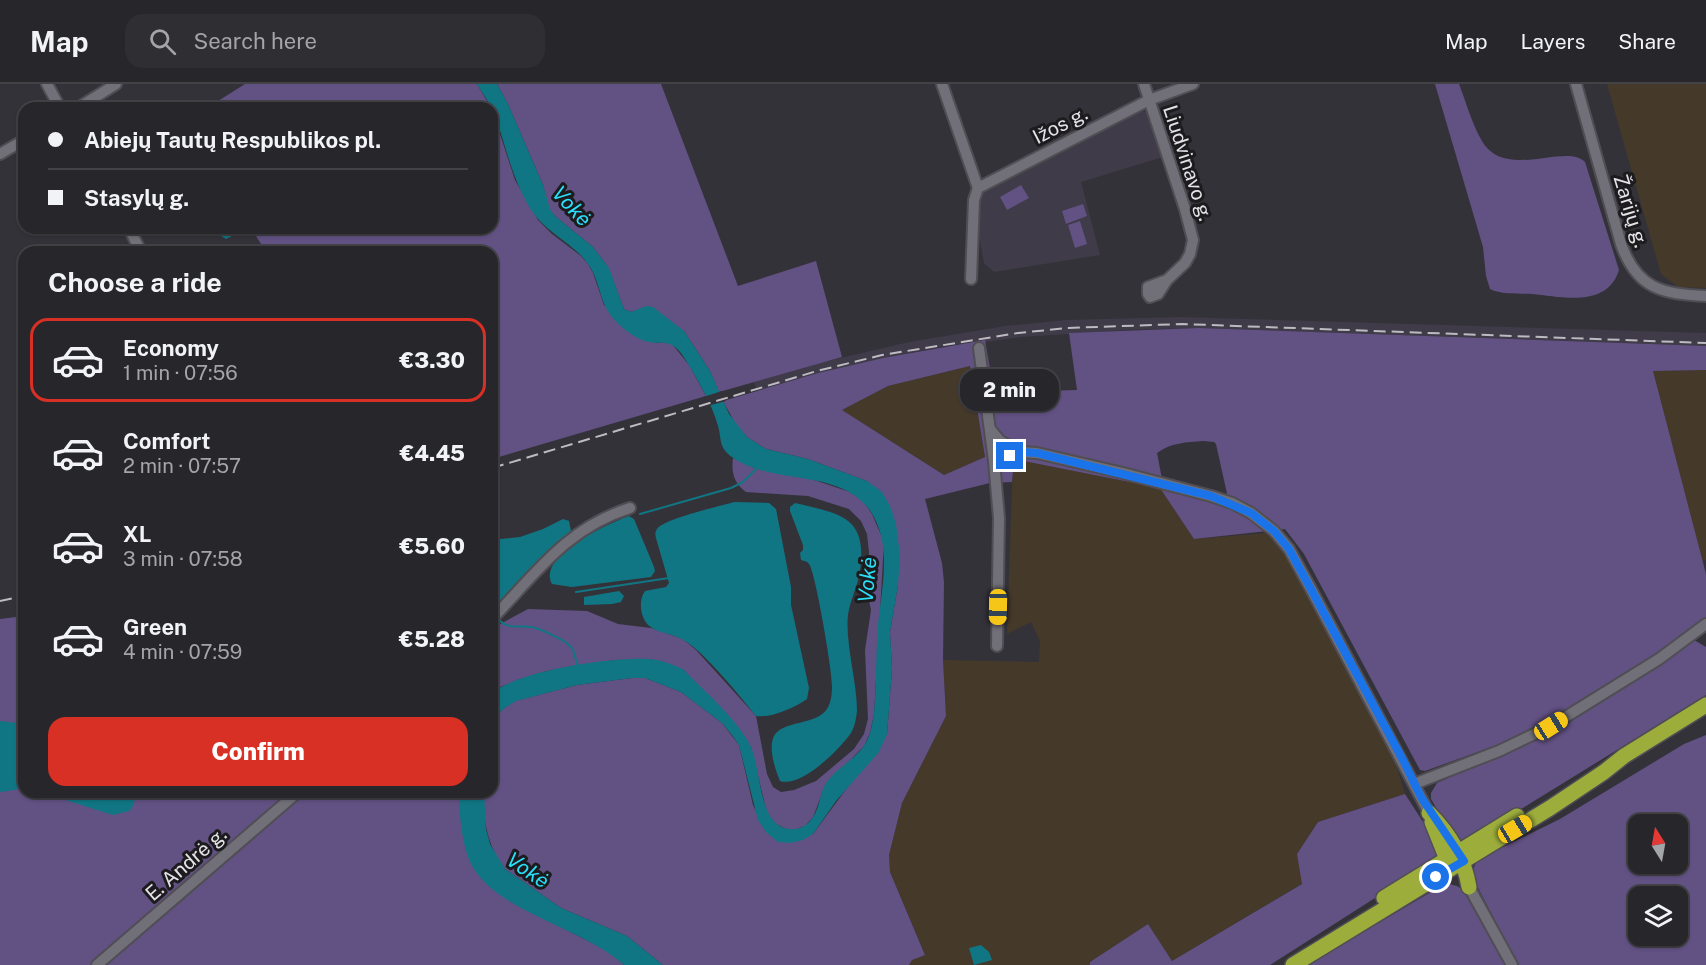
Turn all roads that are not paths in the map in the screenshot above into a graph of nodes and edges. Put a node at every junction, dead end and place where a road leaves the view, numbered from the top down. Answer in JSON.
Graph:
{"nodes":[{"id":1,"x":47,"y":84,"type":"edge"},
{"id":2,"x":116,"y":84,"type":"edge"},
{"id":3,"x":942,"y":84,"type":"edge"},
{"id":4,"x":1144,"y":84,"type":"edge"},
{"id":5,"x":1193,"y":84,"type":"edge"},
{"id":6,"x":1576,"y":84,"type":"edge"},
{"id":7,"x":1149,"y":100,"type":"junction"},
{"id":8,"x":57,"y":102,"type":"edge"},
{"id":9,"x":88,"y":102,"type":"edge"},
{"id":10,"x":18,"y":144,"type":"edge"},
{"id":11,"x":0,"y":154,"type":"edge"},
{"id":12,"x":978,"y":188,"type":"junction"},
{"id":13,"x":971,"y":279,"type":"dead end"},
{"id":14,"x":1167,"y":280,"type":"dead end"},
{"id":15,"x":1706,"y":296,"type":"edge"},
{"id":16,"x":979,"y":348,"type":"dead end"},
{"id":17,"x":990,"y":428,"type":"junction"},
{"id":18,"x":1020,"y":452,"type":"junction"},
{"id":19,"x":994,"y":461,"type":"junction"},
{"id":20,"x":630,"y":508,"type":"dead end"},
{"id":21,"x":498,"y":613,"type":"edge"},
{"id":22,"x":1705,"y":626,"type":"edge"},
{"id":23,"x":997,"y":646,"type":"dead end"},
{"id":24,"x":1706,"y":705,"type":"edge"},
{"id":25,"x":1414,"y":784,"type":"junction"},
{"id":26,"x":291,"y":798,"type":"edge"},
{"id":27,"x":1429,"y":813,"type":"joint"},
{"id":28,"x":1455,"y":859,"type":"junction"},
{"id":29,"x":1469,"y":886,"type":"joint"},
{"id":30,"x":97,"y":965,"type":"edge"},
{"id":31,"x":1283,"y":965,"type":"edge"},
{"id":32,"x":1293,"y":965,"type":"edge"},
{"id":33,"x":1512,"y":965,"type":"edge"}],
"edges":[{"from":1,"to":8,"type":"street"},
{"from":2,"to":9,"type":"street"},
{"from":3,"to":12,"type":"street"},
{"from":4,"to":7,"type":"street","name":"Liudvinavo g."},
{"from":5,"to":7,"type":"street","name":"Ižos g."},
{"from":6,"to":15,"type":"street","name":"Žarijų g."},
{"from":7,"to":12,"type":"street","name":"Ižos g."},
{"from":7,"to":14,"type":"street","name":"Liudvinavo g."},
{"from":10,"to":11,"type":"street"},
{"from":12,"to":13,"type":"street"},
{"from":16,"to":17,"type":"street"},
{"from":17,"to":18,"type":"street"},
{"from":17,"to":19,"type":"street"},
{"from":18,"to":19,"type":"street"},
{"from":18,"to":25,"type":"street"},
{"from":19,"to":23,"type":"street"},
{"from":20,"to":21,"type":"street"},
{"from":22,"to":25,"type":"street"},
{"from":24,"to":28,"type":"highway"},
{"from":25,"to":27,"type":"street"},
{"from":26,"to":30,"type":"street","name":"E. Andrė g."},
{"from":27,"to":28,"type":"highway"},
{"from":28,"to":29,"type":"highway"},
{"from":28,"to":31,"type":"highway"},
{"from":28,"to":32,"type":"highway"},
{"from":29,"to":33,"type":"street"}]}
